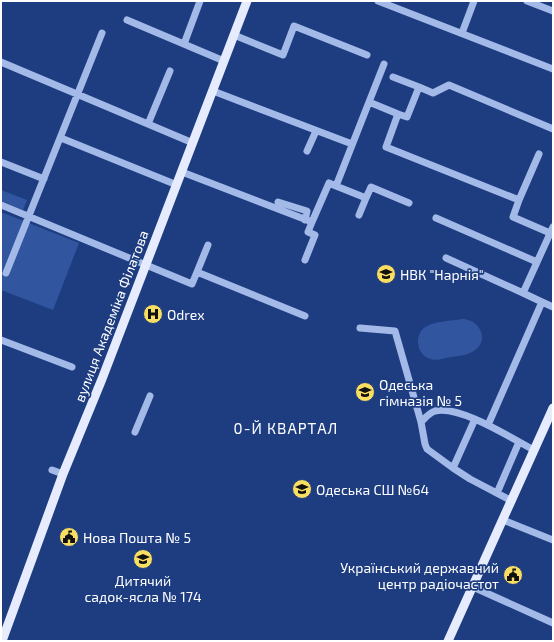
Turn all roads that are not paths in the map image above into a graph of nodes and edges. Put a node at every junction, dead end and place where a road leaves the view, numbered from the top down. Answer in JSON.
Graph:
{"nodes":[{"id":1,"x":200,"y":1,"type":"edge"},
{"id":2,"x":247,"y":1,"type":"edge"},
{"id":3,"x":378,"y":1,"type":"edge"},
{"id":4,"x":474,"y":1,"type":"edge"},
{"id":5,"x":527,"y":1,"type":"edge"},
{"id":6,"x":553,"y":11,"type":"edge"},
{"id":7,"x":126,"y":20,"type":"dead end"},
{"id":8,"x":102,"y":33,"type":"dead end"},
{"id":9,"x":462,"y":34,"type":"junction"},
{"id":10,"x":234,"y":35,"type":"junction"},
{"id":11,"x":184,"y":44,"type":"junction"},
{"id":12,"x":367,"y":55,"type":"dead end"},
{"id":13,"x":224,"y":61,"type":"junction"},
{"id":14,"x":1,"y":62,"type":"edge"},
{"id":15,"x":384,"y":64,"type":"dead end"},
{"id":16,"x":553,"y":69,"type":"edge"},
{"id":17,"x":170,"y":71,"type":"dead end"},
{"id":18,"x":393,"y":77,"type":"dead end"},
{"id":19,"x":419,"y":87,"type":"junction"},
{"id":20,"x":213,"y":91,"type":"junction"},
{"id":21,"x":78,"y":94,"type":"junction"},
{"id":22,"x":370,"y":102,"type":"junction"},
{"id":23,"x":398,"y":114,"type":"junction"},
{"id":24,"x":148,"y":124,"type":"junction"},
{"id":25,"x":553,"y":129,"type":"edge"},
{"id":26,"x":316,"y":130,"type":"junction"},
{"id":27,"x":61,"y":138,"type":"junction"},
{"id":28,"x":193,"y":144,"type":"junction"},
{"id":29,"x":352,"y":144,"type":"junction"},
{"id":30,"x":307,"y":151,"type":"dead end"},
{"id":31,"x":539,"y":154,"type":"dead end"},
{"id":32,"x":1,"y":162,"type":"edge"},
{"id":33,"x":182,"y":172,"type":"junction"},
{"id":34,"x":44,"y":179,"type":"junction"},
{"id":35,"x":177,"y":184,"type":"junction"},
{"id":36,"x":336,"y":186,"type":"junction"},
{"id":37,"x":366,"y":198,"type":"junction"},
{"id":38,"x":519,"y":200,"type":"junction"},
{"id":39,"x":278,"y":202,"type":"dead end"},
{"id":40,"x":408,"y":203,"type":"dead end"},
{"id":41,"x":1,"y":205,"type":"edge"},
{"id":42,"x":359,"y":215,"type":"dead end"},
{"id":43,"x":29,"y":216,"type":"junction"},
{"id":44,"x":436,"y":218,"type":"dead end"},
{"id":45,"x":308,"y":221,"type":"junction"},
{"id":46,"x":552,"y":230,"type":"edge"},
{"id":47,"x":550,"y":244,"type":"edge"},
{"id":48,"x":208,"y":245,"type":"dead end"},
{"id":49,"x":446,"y":258,"type":"dead end"},
{"id":50,"x":305,"y":260,"type":"dead end"},
{"id":51,"x":537,"y":262,"type":"junction"},
{"id":52,"x":146,"y":264,"type":"junction"},
{"id":53,"x":197,"y":272,"type":"junction"},
{"id":54,"x":6,"y":273,"type":"dead end"},
{"id":55,"x":523,"y":293,"type":"junction"},
{"id":56,"x":542,"y":302,"type":"junction"},
{"id":57,"x":553,"y":307,"type":"edge"},
{"id":58,"x":305,"y":316,"type":"dead end"},
{"id":59,"x":360,"y":328,"type":"dead end"},
{"id":60,"x":1,"y":340,"type":"edge"},
{"id":61,"x":72,"y":368,"type":"dead end"},
{"id":62,"x":150,"y":396,"type":"dead end"},
{"id":63,"x":553,"y":408,"type":"edge"},
{"id":64,"x":475,"y":419,"type":"junction"},
{"id":65,"x":550,"y":421,"type":"edge"},
{"id":66,"x":421,"y":422,"type":"junction"},
{"id":67,"x":488,"y":426,"type":"junction"},
{"id":68,"x":135,"y":432,"type":"dead end"},
{"id":69,"x":519,"y":442,"type":"junction"},
{"id":70,"x":534,"y":450,"type":"junction"},
{"id":71,"x":454,"y":468,"type":"junction"},
{"id":72,"x":52,"y":470,"type":"dead end"},
{"id":73,"x":63,"y":474,"type":"junction"},
{"id":74,"x":496,"y":493,"type":"junction"},
{"id":75,"x":512,"y":501,"type":"junction"},
{"id":76,"x":503,"y":520,"type":"junction"},
{"id":77,"x":553,"y":540,"type":"edge"},
{"id":78,"x":473,"y":587,"type":"junction"},
{"id":79,"x":553,"y":623,"type":"edge"},
{"id":80,"x":2,"y":641,"type":"edge"},
{"id":81,"x":448,"y":641,"type":"edge"}],
"edges":[{"from":1,"to":11,"type":"street"},
{"from":2,"to":10,"type":"main road","name":"вулиця Академіка Філатова"},
{"from":3,"to":9,"type":"street"},
{"from":4,"to":9,"type":"street"},
{"from":5,"to":6,"type":"street"},
{"from":7,"to":11,"type":"street"},
{"from":8,"to":21,"type":"street"},
{"from":9,"to":16,"type":"street"},
{"from":10,"to":12,"type":"street"},
{"from":10,"to":13,"type":"main road","name":"вулиця Академіка Філатова"},
{"from":11,"to":13,"type":"street"},
{"from":13,"to":20,"type":"main road","name":"вулиця Академіка Філатова"},
{"from":14,"to":21,"type":"street"},
{"from":15,"to":22,"type":"street"},
{"from":17,"to":24,"type":"street"},
{"from":18,"to":19,"type":"street"},
{"from":19,"to":23,"type":"street"},
{"from":19,"to":25,"type":"street"},
{"from":20,"to":26,"type":"street"},
{"from":20,"to":28,"type":"main road","name":"вулиця Академіка Філатова"},
{"from":21,"to":24,"type":"street"},
{"from":21,"to":27,"type":"street"},
{"from":22,"to":23,"type":"street"},
{"from":22,"to":29,"type":"street"},
{"from":23,"to":38,"type":"street"},
{"from":24,"to":28,"type":"street"},
{"from":26,"to":29,"type":"street"},
{"from":26,"to":30,"type":"street"},
{"from":27,"to":34,"type":"street"},
{"from":27,"to":35,"type":"street"},
{"from":28,"to":33,"type":"main road","name":"вулиця Академіка Філатова"},
{"from":29,"to":36,"type":"street"},
{"from":31,"to":38,"type":"street"},
{"from":32,"to":34,"type":"street"},
{"from":33,"to":35,"type":"main road","name":"вулиця Академіка Філатова"},
{"from":33,"to":45,"type":"street"},
{"from":34,"to":43,"type":"street"},
{"from":35,"to":52,"type":"main road","name":"вулиця Академіка Філатова"},
{"from":36,"to":37,"type":"street"},
{"from":36,"to":45,"type":"street"},
{"from":37,"to":40,"type":"street"},
{"from":37,"to":42,"type":"street"},
{"from":38,"to":46,"type":"street"},
{"from":39,"to":45,"type":"street"},
{"from":41,"to":43,"type":"street"},
{"from":43,"to":52,"type":"street"},
{"from":43,"to":54,"type":"street"},
{"from":44,"to":51,"type":"street"},
{"from":45,"to":50,"type":"street"},
{"from":46,"to":47,"type":"street"},
{"from":47,"to":51,"type":"street"},
{"from":48,"to":53,"type":"street"},
{"from":49,"to":55,"type":"street"},
{"from":51,"to":55,"type":"street"},
{"from":52,"to":53,"type":"street"},
{"from":52,"to":73,"type":"main road","name":"вулиця Академіка Філатова"},
{"from":53,"to":58,"type":"street"},
{"from":55,"to":56,"type":"street"},
{"from":56,"to":57,"type":"street"},
{"from":56,"to":67,"type":"street"},
{"from":59,"to":66,"type":"street"},
{"from":60,"to":61,"type":"street"},
{"from":62,"to":68,"type":"street"},
{"from":63,"to":65,"type":"main road"},
{"from":64,"to":66,"type":"street"},
{"from":64,"to":67,"type":"street"},
{"from":64,"to":71,"type":"street"},
{"from":65,"to":70,"type":"main road"},
{"from":66,"to":71,"type":"street"},
{"from":67,"to":69,"type":"street"},
{"from":69,"to":70,"type":"street"},
{"from":69,"to":74,"type":"street"},
{"from":70,"to":75,"type":"main road"},
{"from":71,"to":74,"type":"street"},
{"from":72,"to":73,"type":"street"},
{"from":73,"to":80,"type":"main road","name":"вулиця Академіка Філатова"},
{"from":74,"to":75,"type":"street"},
{"from":75,"to":76,"type":"main road"},
{"from":76,"to":77,"type":"street"},
{"from":76,"to":78,"type":"main road"},
{"from":78,"to":79,"type":"street"},
{"from":78,"to":81,"type":"main road"}]}
